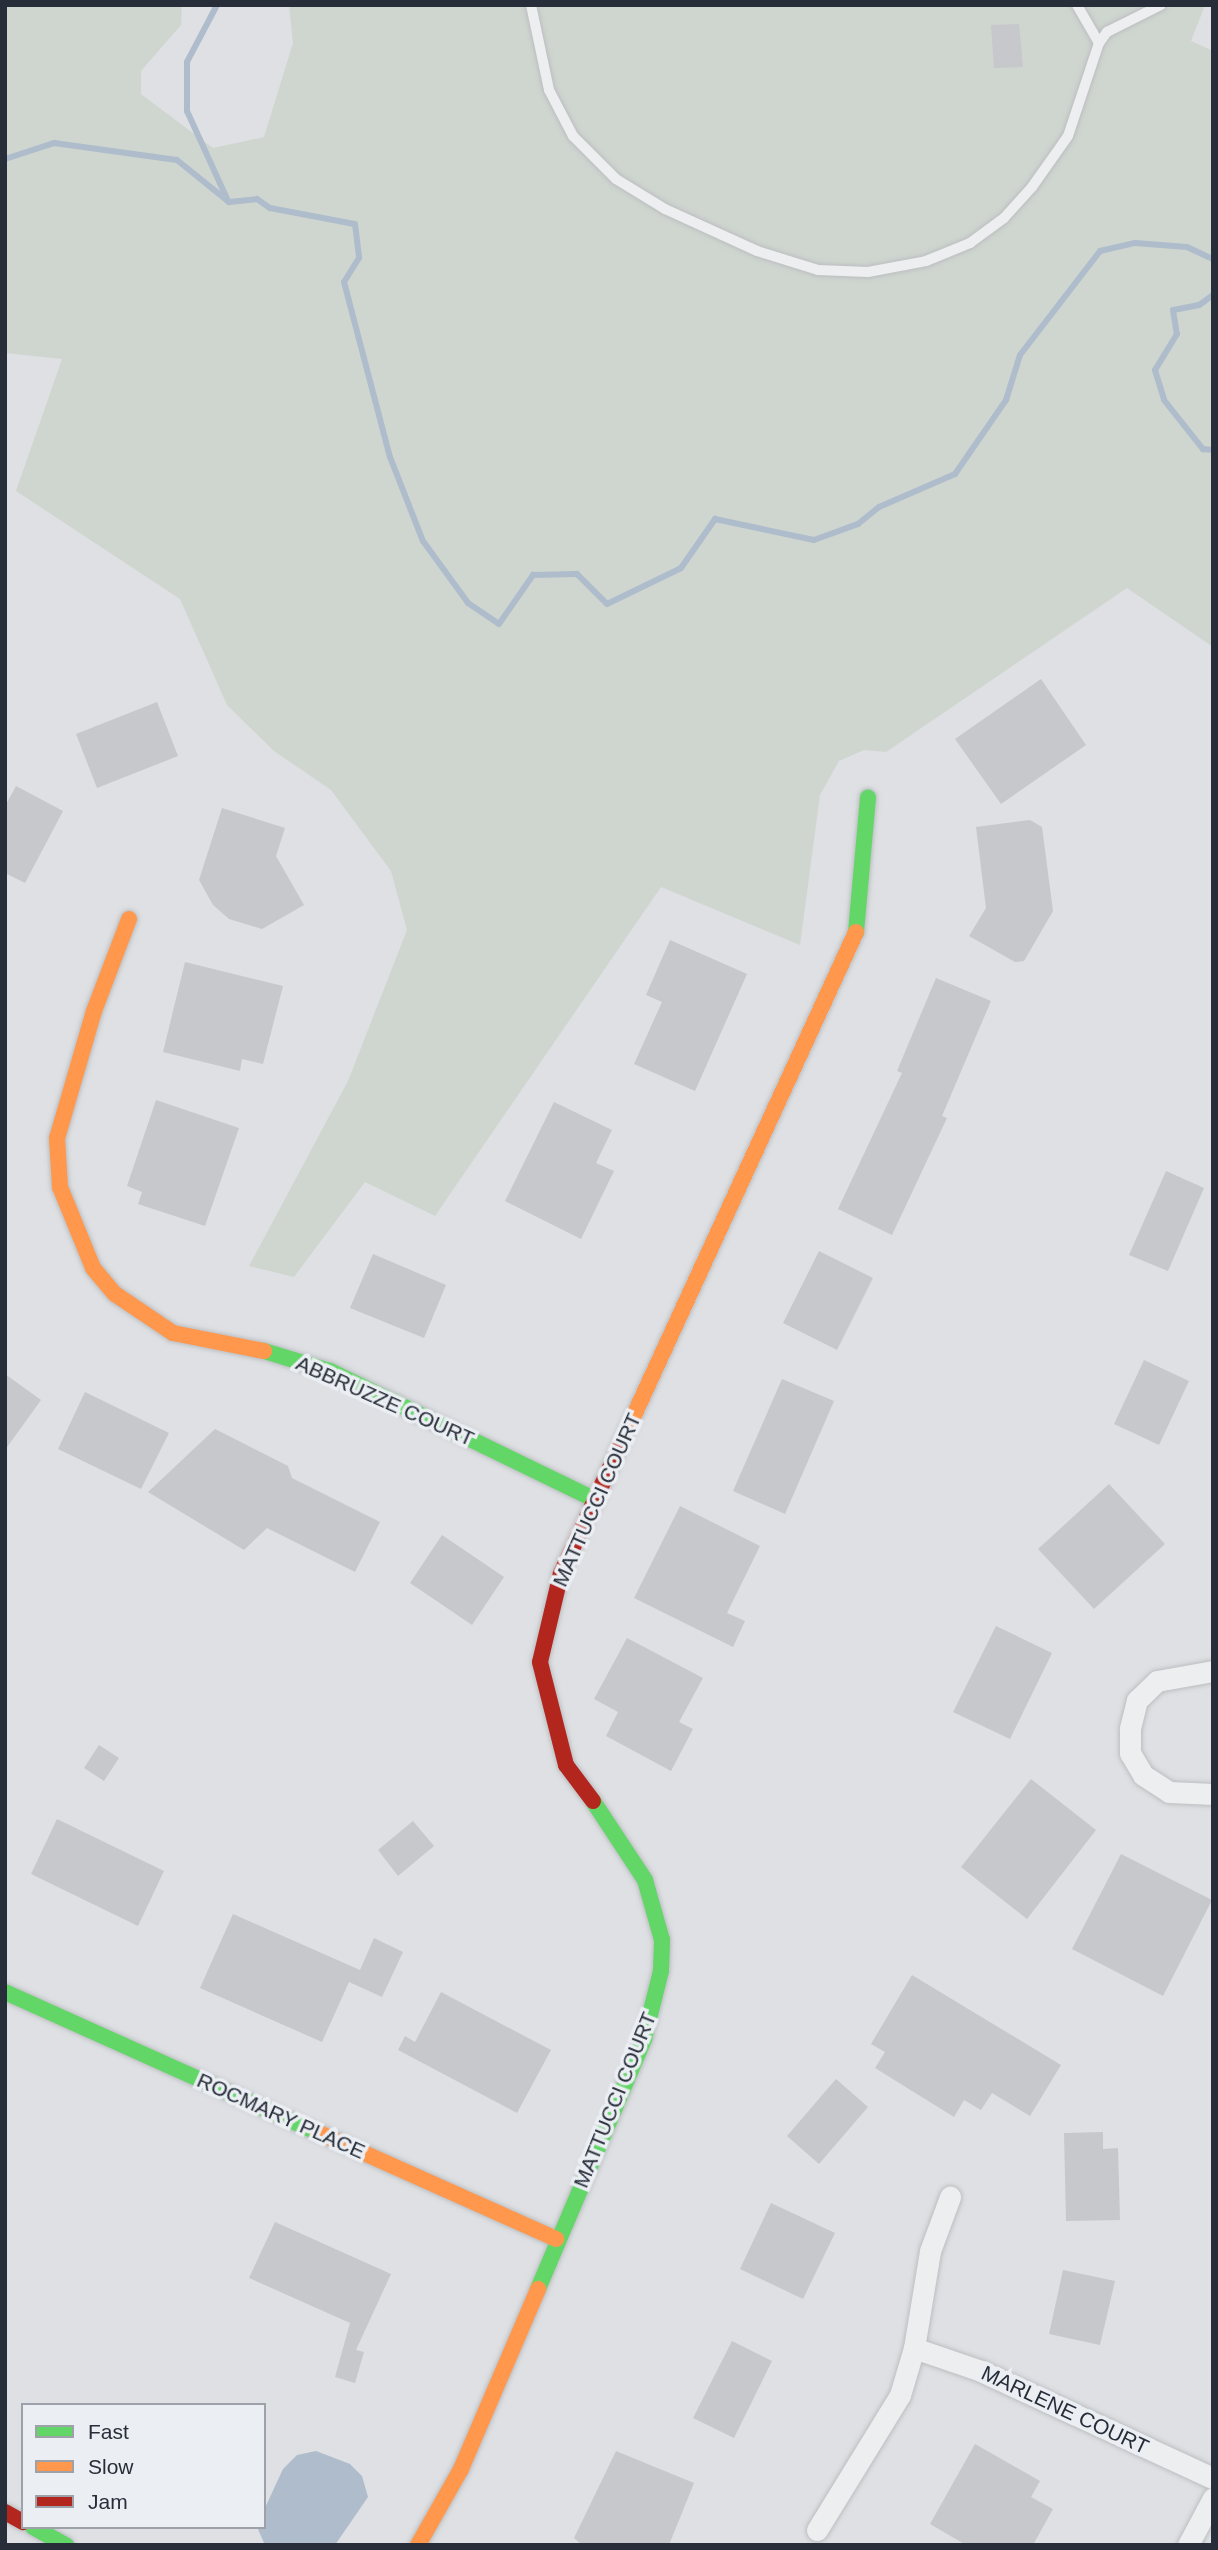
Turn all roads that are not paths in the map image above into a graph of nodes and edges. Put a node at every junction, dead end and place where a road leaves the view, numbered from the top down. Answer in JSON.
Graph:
{"nodes":[{"id":1,"x":531,"y":5,"type":"edge"},
{"id":2,"x":1077,"y":5,"type":"edge"},
{"id":3,"x":1161,"y":5,"type":"edge"},
{"id":4,"x":1099,"y":43,"type":"junction"},
{"id":5,"x":868,"y":798,"type":"dead end"},
{"id":6,"x":129,"y":919,"type":"dead end"},
{"id":7,"x":596,"y":1500,"type":"junction"},
{"id":8,"x":1213,"y":1671,"type":"edge"},
{"id":9,"x":1213,"y":1794,"type":"edge"},
{"id":10,"x":5,"y":1992,"type":"edge"},
{"id":11,"x":950,"y":2197,"type":"dead end"},
{"id":12,"x":556,"y":2239,"type":"junction"},
{"id":13,"x":914,"y":2348,"type":"junction"},
{"id":14,"x":1213,"y":2479,"type":"edge"},
{"id":15,"x":1213,"y":2498,"type":"edge"},
{"id":16,"x":5,"y":2512,"type":"edge"},
{"id":17,"x":21,"y":2521,"type":"edge"},
{"id":18,"x":37,"y":2529,"type":"edge"},
{"id":19,"x":817,"y":2530,"type":"dead end"},
{"id":20,"x":65,"y":2545,"type":"edge"},
{"id":21,"x":418,"y":2545,"type":"edge"},
{"id":22,"x":1188,"y":2545,"type":"edge"}],
"edges":[{"from":1,"to":4,"type":"lane"},
{"from":2,"to":4,"type":"lane"},
{"from":3,"to":4,"type":"lane"},
{"from":5,"to":7,"type":"street","name":"MATTUCCI COURT"},
{"from":6,"to":7,"type":"street","name":"ABBRUZZE COURT"},
{"from":7,"to":12,"type":"street","name":"MATTUCCI COURT"},
{"from":8,"to":9,"type":"street"},
{"from":10,"to":12,"type":"street","name":"ROCMARY PLACE"},
{"from":11,"to":13,"type":"street"},
{"from":12,"to":21,"type":"street","name":"MATTUCCI COURT"},
{"from":13,"to":14,"type":"street","name":"MARLENE COURT"},
{"from":13,"to":19,"type":"street"},
{"from":15,"to":22,"type":"street"},
{"from":16,"to":17,"type":"street"},
{"from":18,"to":20,"type":"street"}]}
